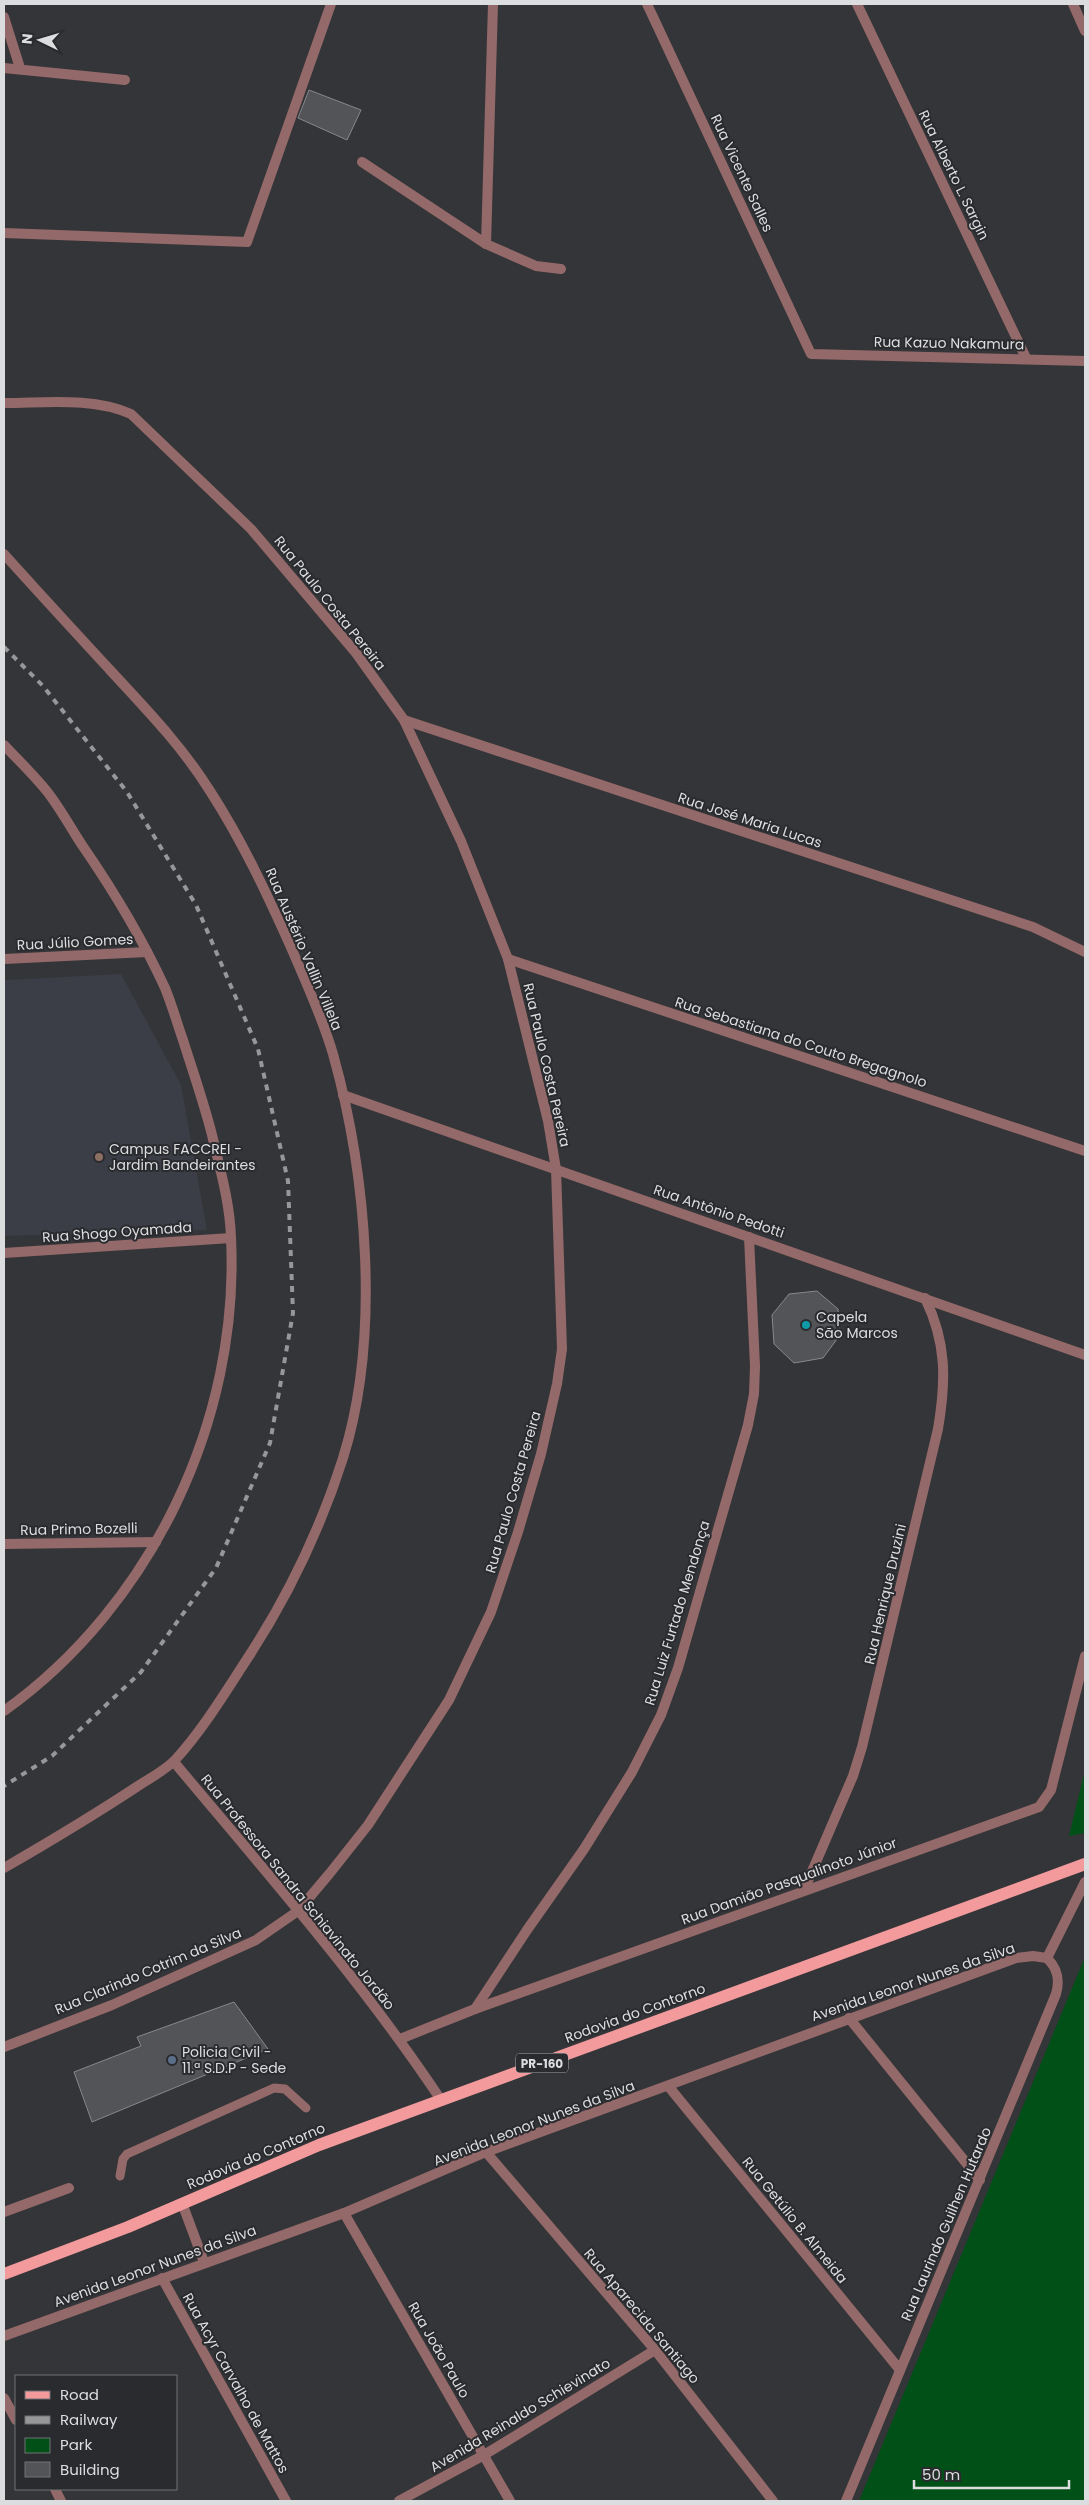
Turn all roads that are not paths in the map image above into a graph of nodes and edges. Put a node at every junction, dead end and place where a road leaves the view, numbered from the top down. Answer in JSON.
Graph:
{"nodes":[{"id":1,"x":331,"y":4,"type":"edge"},
{"id":2,"x":492,"y":4,"type":"edge"},
{"id":3,"x":647,"y":4,"type":"edge"},
{"id":4,"x":857,"y":4,"type":"edge"},
{"id":5,"x":1073,"y":4,"type":"edge"},
{"id":6,"x":4,"y":17,"type":"edge"},
{"id":7,"x":1085,"y":31,"type":"edge"},
{"id":8,"x":4,"y":68,"type":"edge"},
{"id":9,"x":20,"y":68,"type":"junction"},
{"id":10,"x":125,"y":80,"type":"dead end"},
{"id":11,"x":362,"y":162,"type":"dead end"},
{"id":12,"x":4,"y":233,"type":"edge"},
{"id":13,"x":486,"y":244,"type":"junction"},
{"id":14,"x":561,"y":269,"type":"dead end"},
{"id":15,"x":811,"y":354,"type":"joint"},
{"id":16,"x":1026,"y":358,"type":"junction"},
{"id":17,"x":1085,"y":361,"type":"edge"},
{"id":18,"x":4,"y":403,"type":"edge"},
{"id":19,"x":4,"y":554,"type":"edge"},
{"id":20,"x":404,"y":720,"type":"junction"},
{"id":21,"x":4,"y":745,"type":"edge"},
{"id":22,"x":147,"y":952,"type":"junction"},
{"id":23,"x":1085,"y":952,"type":"edge"},
{"id":24,"x":4,"y":959,"type":"edge"},
{"id":25,"x":508,"y":959,"type":"junction"},
{"id":26,"x":343,"y":1095,"type":"junction"},
{"id":27,"x":1085,"y":1151,"type":"edge"},
{"id":28,"x":556,"y":1169,"type":"junction"},
{"id":29,"x":749,"y":1237,"type":"junction"},
{"id":30,"x":231,"y":1238,"type":"junction"},
{"id":31,"x":4,"y":1253,"type":"edge"},
{"id":32,"x":925,"y":1298,"type":"junction"},
{"id":33,"x":1085,"y":1355,"type":"edge"},
{"id":34,"x":156,"y":1542,"type":"junction"},
{"id":35,"x":4,"y":1544,"type":"edge"},
{"id":36,"x":1085,"y":1656,"type":"edge"},
{"id":37,"x":4,"y":1711,"type":"edge"},
{"id":38,"x":174,"y":1762,"type":"junction"},
{"id":39,"x":1085,"y":1864,"type":"edge"},
{"id":40,"x":4,"y":1868,"type":"edge"},
{"id":41,"x":1085,"y":1882,"type":"edge"},
{"id":42,"x":804,"y":1890,"type":"junction"},
{"id":43,"x":298,"y":1911,"type":"junction"},
{"id":44,"x":1048,"y":1958,"type":"junction"},
{"id":45,"x":475,"y":2008,"type":"junction"},
{"id":46,"x":849,"y":2018,"type":"junction"},
{"id":47,"x":400,"y":2039,"type":"junction"},
{"id":48,"x":4,"y":2046,"type":"edge"},
{"id":49,"x":669,"y":2087,"type":"junction"},
{"id":50,"x":441,"y":2100,"type":"junction"},
{"id":51,"x":306,"y":2108,"type":"dead end"},
{"id":52,"x":486,"y":2152,"type":"junction"},
{"id":53,"x":120,"y":2176,"type":"dead end"},
{"id":54,"x":980,"y":2180,"type":"junction"},
{"id":55,"x":69,"y":2188,"type":"dead end"},
{"id":56,"x":182,"y":2203,"type":"junction"},
{"id":57,"x":4,"y":2212,"type":"edge"},
{"id":58,"x":344,"y":2213,"type":"junction"},
{"id":59,"x":204,"y":2262,"type":"junction"},
{"id":60,"x":4,"y":2274,"type":"edge"},
{"id":61,"x":162,"y":2278,"type":"junction"},
{"id":62,"x":4,"y":2336,"type":"edge"},
{"id":63,"x":655,"y":2350,"type":"junction"},
{"id":64,"x":900,"y":2370,"type":"junction"},
{"id":65,"x":4,"y":2398,"type":"edge"},
{"id":66,"x":15,"y":2418,"type":"edge"},
{"id":67,"x":484,"y":2455,"type":"junction"},
{"id":68,"x":55,"y":2490,"type":"edge"},
{"id":69,"x":62,"y":2501,"type":"edge"},
{"id":70,"x":286,"y":2501,"type":"edge"},
{"id":71,"x":399,"y":2501,"type":"edge"},
{"id":72,"x":510,"y":2501,"type":"edge"},
{"id":73,"x":773,"y":2501,"type":"edge"},
{"id":74,"x":846,"y":2501,"type":"edge"}],
"edges":[{"from":1,"to":12,"type":"street"},
{"from":2,"to":13,"type":"street"},
{"from":3,"to":15,"type":"street","name":"Rua Vicente Salles"},
{"from":4,"to":16,"type":"street","name":"Rua Alberto L. Sargin"},
{"from":5,"to":7,"type":"street"},
{"from":6,"to":9,"type":"street"},
{"from":8,"to":9,"type":"street"},
{"from":9,"to":10,"type":"street"},
{"from":11,"to":13,"type":"street"},
{"from":13,"to":14,"type":"street"},
{"from":15,"to":16,"type":"street","name":"Rua Kazuo Nakamura"},
{"from":16,"to":17,"type":"street","name":"Rua Kazuo Nakamura"},
{"from":18,"to":20,"type":"street","name":"Rua Paulo Costa Pereira"},
{"from":19,"to":26,"type":"street","name":"Rua Austério Vallin Villela"},
{"from":20,"to":23,"type":"street","name":"Rua José Maria Lucas"},
{"from":20,"to":25,"type":"street","name":"Rua Paulo Costa Pereira"},
{"from":21,"to":22,"type":"street"},
{"from":22,"to":24,"type":"street","name":"Rua Júlio Gomes"},
{"from":22,"to":30,"type":"street"},
{"from":25,"to":27,"type":"street","name":"Rua Sebastiana do Couto Bregagnolo"},
{"from":25,"to":28,"type":"street","name":"Rua Paulo Costa Pereira"},
{"from":26,"to":28,"type":"street","name":"Rua Antônio Pedotti"},
{"from":26,"to":38,"type":"street","name":"Rua Austério Vallin Villela"},
{"from":28,"to":29,"type":"street","name":"Rua Antônio Pedotti"},
{"from":28,"to":43,"type":"street","name":"Rua Paulo Costa Pereira"},
{"from":29,"to":32,"type":"street","name":"Rua Antônio Pedotti"},
{"from":29,"to":45,"type":"street","name":"Rua Luiz Furtado Mendonça"},
{"from":30,"to":31,"type":"street","name":"Rua Shogo Oyamada"},
{"from":30,"to":34,"type":"street"},
{"from":32,"to":33,"type":"street","name":"Rua Antônio Pedotti"},
{"from":32,"to":42,"type":"street","name":"Rua Henrique Druzini"},
{"from":34,"to":35,"type":"street","name":"Rua Primo Bozelli"},
{"from":34,"to":37,"type":"street"},
{"from":36,"to":42,"type":"street","name":"Rua Damião Pasqualinoto Júnior"},
{"from":38,"to":40,"type":"street","name":"Rua Austério Vallin Villela"},
{"from":38,"to":43,"type":"street","name":"Rua Professora Sandra Schiavinato Jordão"},
{"from":39,"to":50,"type":"main road","name":"Rodovia do Contorno","number":"PR-160"},
{"from":41,"to":44,"type":"street"},
{"from":42,"to":45,"type":"street","name":"Rua Damião Pasqualinoto Júnior"},
{"from":43,"to":47,"type":"street","name":"Rua Professora Sandra Schiavinato Jordão"},
{"from":43,"to":48,"type":"street","name":"Rua Clarindo Cotrim da Silva"},
{"from":44,"to":46,"type":"street","name":"Avenida Leonor Nunes da Silva"},
{"from":44,"to":54,"type":"street","name":"Rua Laurindo Guilhen Hutardo"},
{"from":45,"to":47,"type":"street","name":"Rua Damião Pasqualinoto Júnior"},
{"from":46,"to":49,"type":"street","name":"Avenida Leonor Nunes da Silva"},
{"from":46,"to":54,"type":"street"},
{"from":47,"to":50,"type":"street","name":"Rua Professora Sandra Schiavinato Jordão"},
{"from":49,"to":52,"type":"street","name":"Avenida Leonor Nunes da Silva"},
{"from":49,"to":64,"type":"street","name":"Rua Getúlio B. Almeida"},
{"from":50,"to":56,"type":"main road","name":"Rodovia do Contorno","number":"PR-160"},
{"from":51,"to":53,"type":"lane"},
{"from":52,"to":58,"type":"street","name":"Avenida Leonor Nunes da Silva"},
{"from":52,"to":63,"type":"street","name":"Rua Aparecida Santiago"},
{"from":54,"to":64,"type":"street","name":"Rua Laurindo Guilhen Hutardo"},
{"from":55,"to":57,"type":"street"},
{"from":56,"to":59,"type":"street"},
{"from":56,"to":60,"type":"main road","name":"Rodovia do Contorno","number":"PR-160"},
{"from":58,"to":59,"type":"street","name":"Avenida Leonor Nunes da Silva"},
{"from":58,"to":67,"type":"street","name":"Rua João Paulo"},
{"from":59,"to":61,"type":"street","name":"Avenida Leonor Nunes da Silva"},
{"from":61,"to":62,"type":"street","name":"Avenida Leonor Nunes da Silva"},
{"from":61,"to":70,"type":"street","name":"Rua Acyr Carvalho de Mattos"},
{"from":63,"to":67,"type":"street","name":"Avenida Reinaldo Schievinato"},
{"from":63,"to":73,"type":"street","name":"Rua Aparecida Santiago"},
{"from":64,"to":74,"type":"street","name":"Rua Laurindo Guilhen Hutardo"},
{"from":65,"to":66,"type":"street"},
{"from":67,"to":71,"type":"street","name":"Avenida Reinaldo Schievinato"},
{"from":67,"to":72,"type":"street","name":"Rua João Paulo"},
{"from":68,"to":69,"type":"street"}]}
